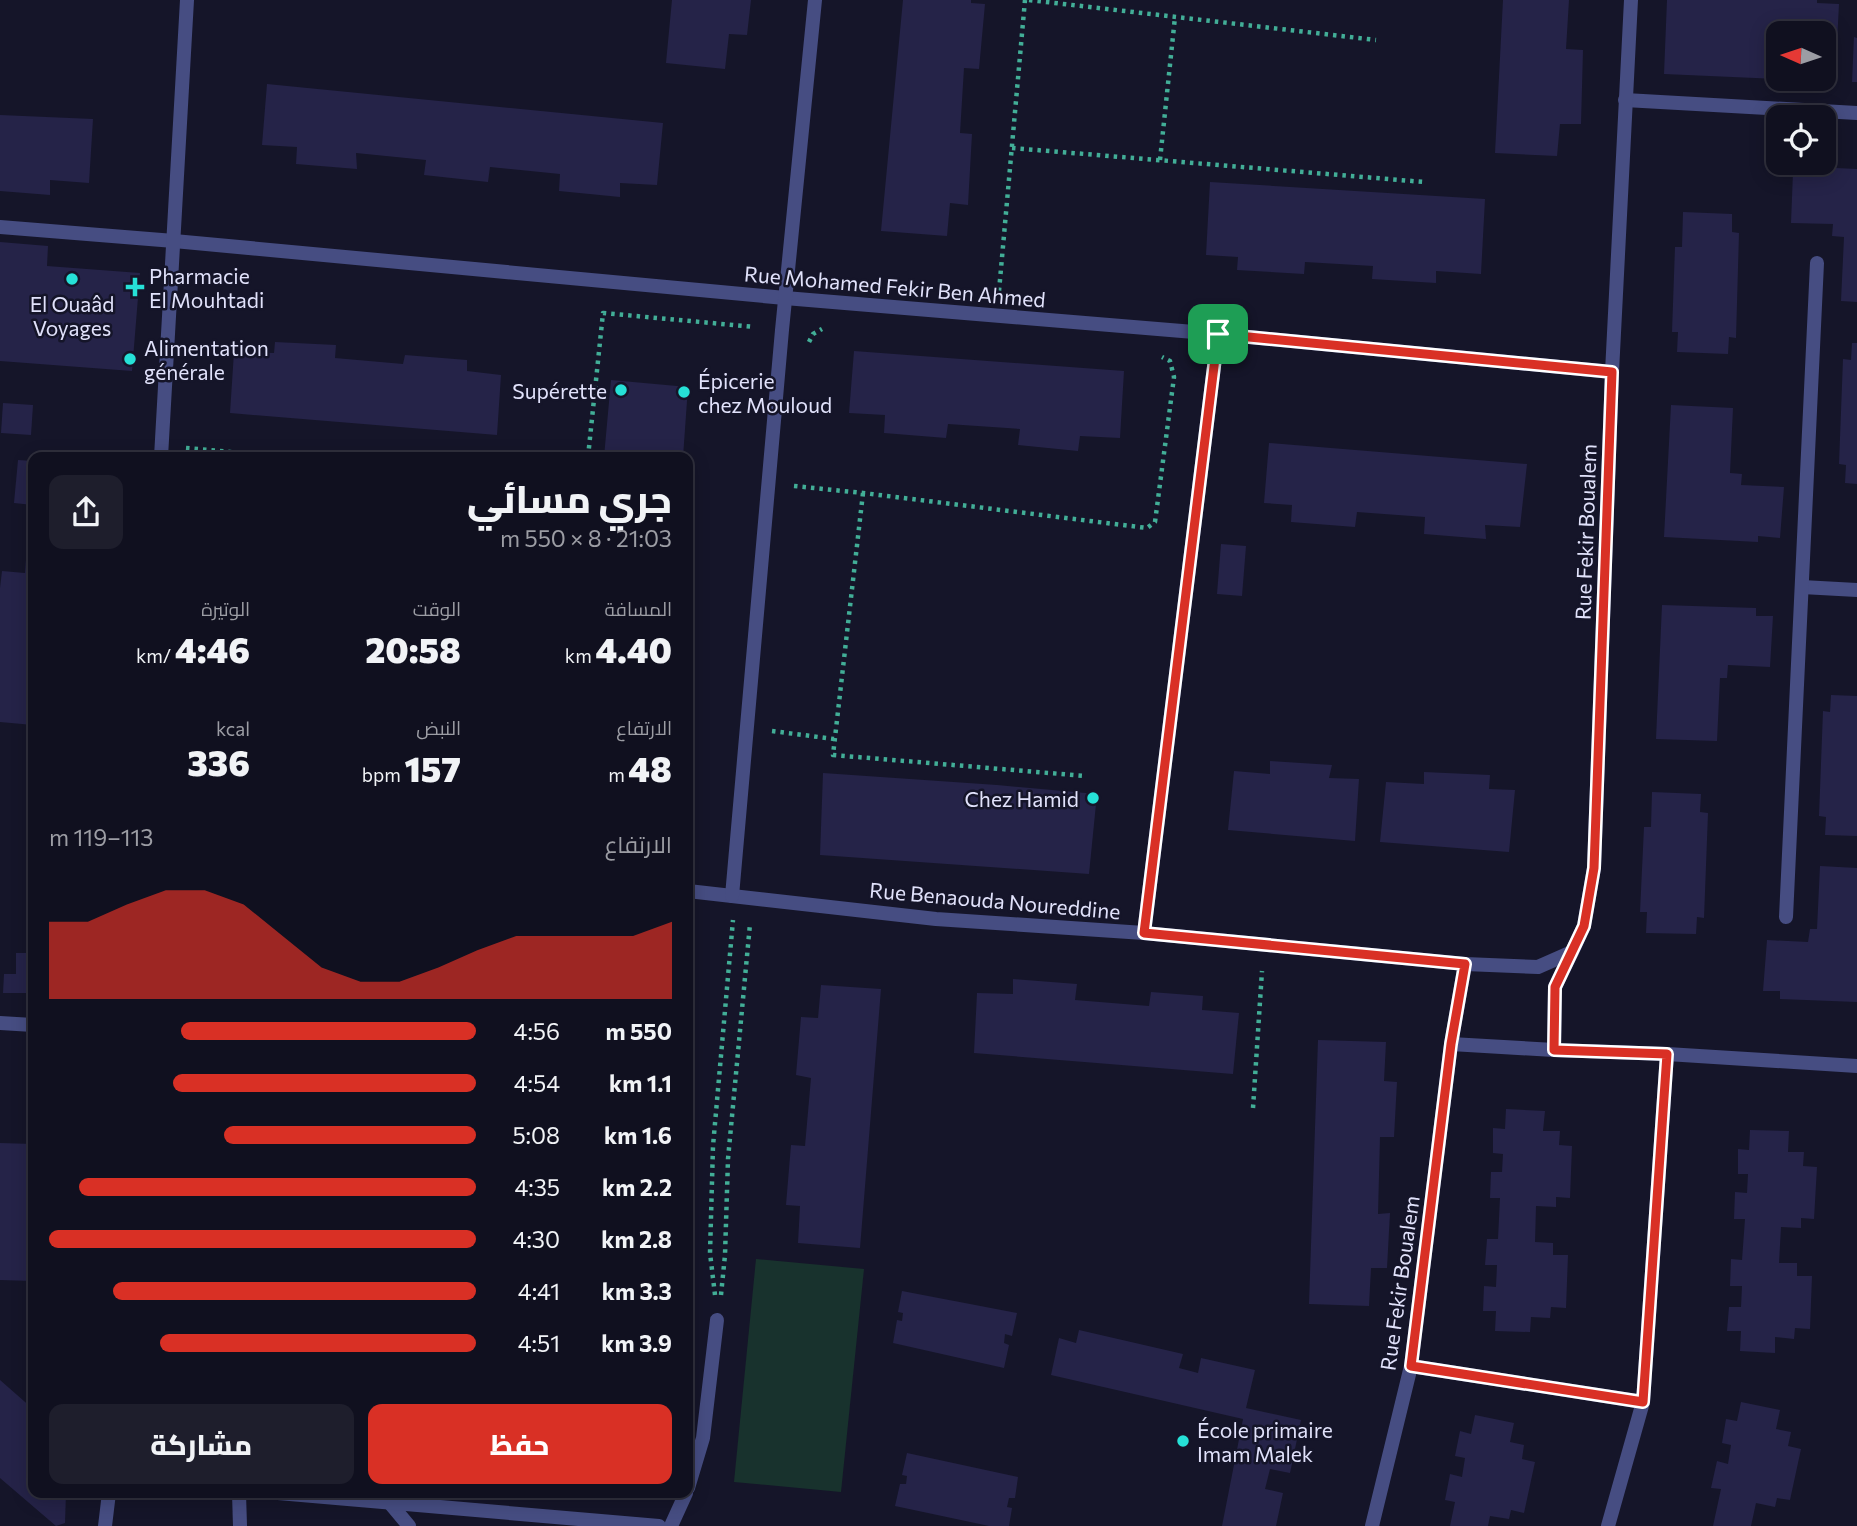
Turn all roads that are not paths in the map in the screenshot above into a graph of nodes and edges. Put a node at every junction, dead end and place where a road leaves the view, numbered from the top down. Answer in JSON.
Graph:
{"nodes":[{"id":1,"x":187,"y":0,"type":"edge"},
{"id":2,"x":815,"y":0,"type":"edge"},
{"id":3,"x":1631,"y":0,"type":"edge"},
{"id":4,"x":1625,"y":100,"type":"junction"},
{"id":5,"x":1857,"y":113,"type":"edge"},
{"id":6,"x":0,"y":227,"type":"edge"},
{"id":7,"x":174,"y":241,"type":"junction"},
{"id":8,"x":1817,"y":263,"type":"dead end"},
{"id":9,"x":785,"y":298,"type":"junction"},
{"id":10,"x":1218,"y":334,"type":"junction"},
{"id":11,"x":1612,"y":372,"type":"junction"},
{"id":12,"x":160,"y":452,"type":"edge"},
{"id":13,"x":1802,"y":587,"type":"junction"},
{"id":14,"x":1857,"y":590,"type":"edge"},
{"id":15,"x":693,"y":892,"type":"edge"},
{"id":16,"x":732,"y":896,"type":"junction"},
{"id":17,"x":1786,"y":917,"type":"dead end"},
{"id":18,"x":1144,"y":933,"type":"junction"},
{"id":19,"x":1572,"y":952,"type":"junction"},
{"id":20,"x":1465,"y":964,"type":"junction"},
{"id":21,"x":0,"y":1023,"type":"edge"},
{"id":22,"x":28,"y":1025,"type":"edge"},
{"id":23,"x":1451,"y":1044,"type":"junction"},
{"id":24,"x":1554,"y":1050,"type":"junction"},
{"id":25,"x":1667,"y":1054,"type":"junction"},
{"id":26,"x":1857,"y":1066,"type":"edge"},
{"id":27,"x":717,"y":1320,"type":"road end"},
{"id":28,"x":1411,"y":1366,"type":"junction"},
{"id":29,"x":1643,"y":1402,"type":"junction"},
{"id":30,"x":693,"y":1471,"type":"edge"},
{"id":31,"x":108,"y":1498,"type":"edge"},
{"id":32,"x":239,"y":1498,"type":"edge"},
{"id":33,"x":340,"y":1498,"type":"edge"},
{"id":34,"x":683,"y":1498,"type":"edge"},
{"id":35,"x":390,"y":1502,"type":"junction"},
{"id":36,"x":557,"y":1522,"type":"edge"},
{"id":37,"x":105,"y":1526,"type":"edge"},
{"id":38,"x":240,"y":1526,"type":"edge"},
{"id":39,"x":409,"y":1526,"type":"edge"},
{"id":40,"x":659,"y":1526,"type":"edge"},
{"id":41,"x":671,"y":1526,"type":"edge"},
{"id":42,"x":1372,"y":1526,"type":"edge"},
{"id":43,"x":1608,"y":1526,"type":"edge"}],
"edges":[{"from":1,"to":7,"type":"street"},
{"from":2,"to":9,"type":"street"},
{"from":3,"to":4,"type":"street","name":"Rue Fekir Boualem"},
{"from":4,"to":5,"type":"street"},
{"from":4,"to":11,"type":"street","name":"Rue Fekir Boualem"},
{"from":6,"to":7,"type":"street","name":"Rue Mohamed Fekir Ben Ahmed"},
{"from":7,"to":9,"type":"street","name":"Rue Mohamed Fekir Ben Ahmed"},
{"from":7,"to":12,"type":"street"},
{"from":8,"to":13,"type":"street"},
{"from":9,"to":10,"type":"street","name":"Rue Mohamed Fekir Ben Ahmed"},
{"from":9,"to":16,"type":"street"},
{"from":10,"to":11,"type":"street","name":"Rue Mohamed Fekir Ben Ahmed"},
{"from":10,"to":18,"type":"street"},
{"from":11,"to":19,"type":"street","name":"Rue Fekir Boualem"},
{"from":13,"to":14,"type":"street"},
{"from":13,"to":17,"type":"street"},
{"from":15,"to":16,"type":"street","name":"Rue Benaouda Noureddine"},
{"from":16,"to":18,"type":"street","name":"Rue Benaouda Noureddine"},
{"from":18,"to":20,"type":"street","name":"Rue Benaouda Noureddine"},
{"from":19,"to":20,"type":"street"},
{"from":19,"to":24,"type":"street","name":"Rue Fekir Boualem"},
{"from":20,"to":23,"type":"street","name":"Rue Fekir Boualem"},
{"from":21,"to":22,"type":"street"},
{"from":23,"to":24,"type":"street"},
{"from":23,"to":28,"type":"street","name":"Rue Fekir Boualem"},
{"from":24,"to":25,"type":"street"},
{"from":25,"to":26,"type":"street"},
{"from":25,"to":29,"type":"street"},
{"from":27,"to":30,"type":"street"},
{"from":28,"to":29,"type":"street"},
{"from":28,"to":42,"type":"street","name":"Rue Fekir Boualem"},
{"from":29,"to":43,"type":"street"},
{"from":31,"to":37,"type":"street"},
{"from":32,"to":38,"type":"street"},
{"from":33,"to":35,"type":"street"},
{"from":34,"to":41,"type":"street"},
{"from":35,"to":36,"type":"street"},
{"from":35,"to":39,"type":"street"},
{"from":36,"to":40,"type":"street"}]}
